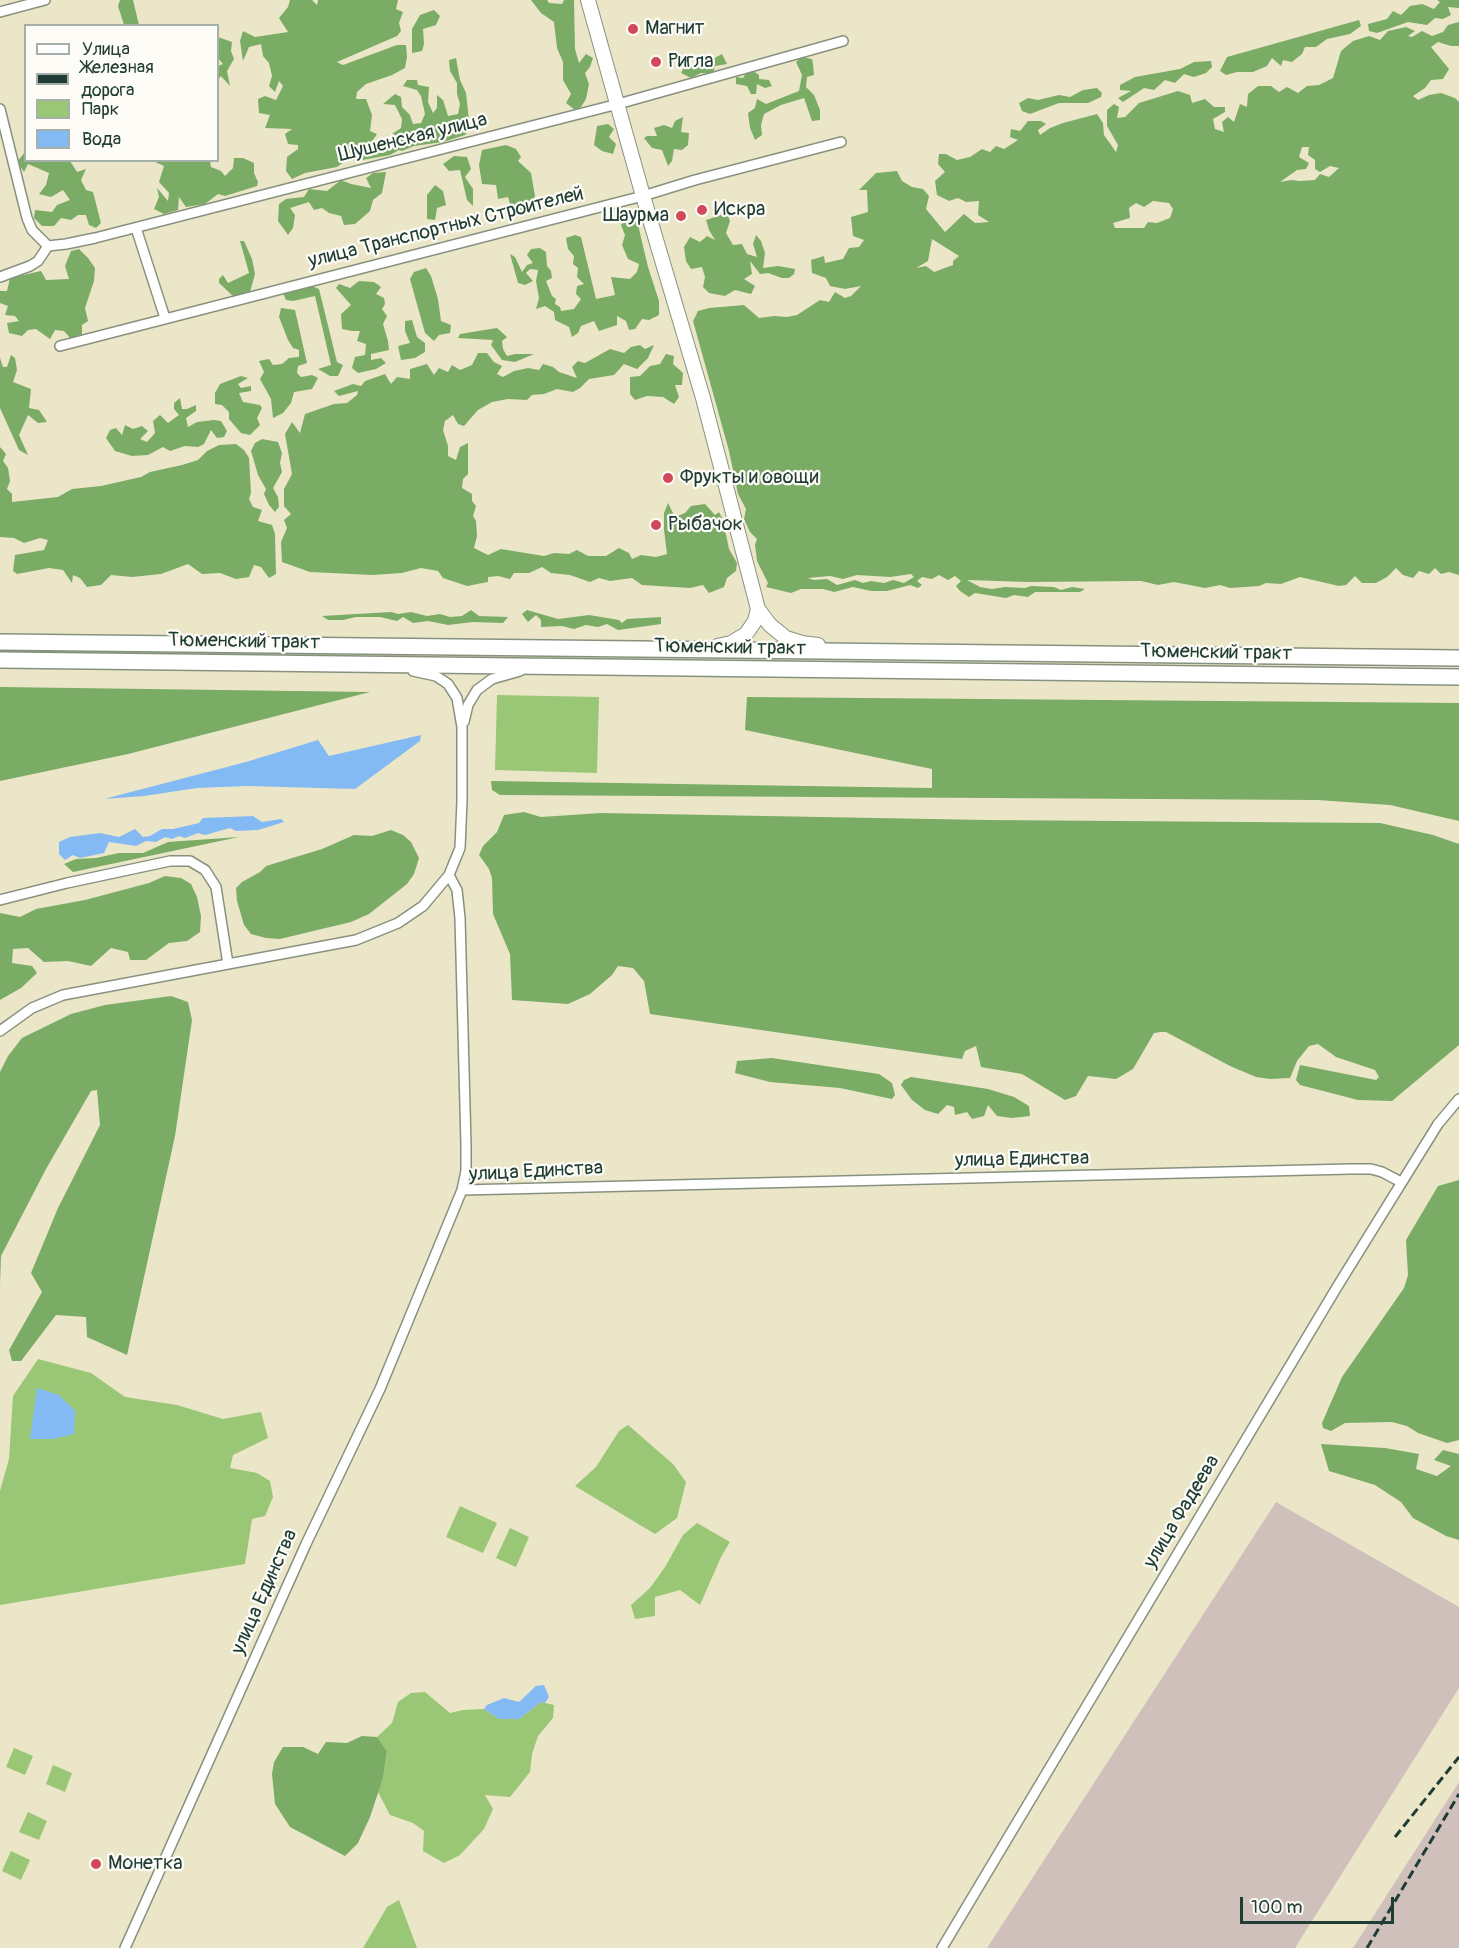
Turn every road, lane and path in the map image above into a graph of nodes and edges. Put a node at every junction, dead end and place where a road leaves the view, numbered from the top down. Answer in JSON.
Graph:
{"nodes":[{"id":1,"x":45,"y":0,"type":"edge"},
{"id":2,"x":588,"y":0,"type":"edge"},
{"id":3,"x":0,"y":12,"type":"edge"},
{"id":4,"x":843,"y":41,"type":"dead end"},
{"id":5,"x":618,"y":104,"type":"junction"},
{"id":6,"x":0,"y":109,"type":"edge"},
{"id":7,"x":841,"y":142,"type":"dead end"},
{"id":8,"x":643,"y":196,"type":"junction"},
{"id":9,"x":136,"y":228,"type":"junction"},
{"id":10,"x":48,"y":246,"type":"junction"},
{"id":11,"x":0,"y":277,"type":"edge"},
{"id":12,"x":165,"y":318,"type":"junction"},
{"id":13,"x":60,"y":345,"type":"dead end"},
{"id":14,"x":758,"y":609,"type":"junction"},
{"id":15,"x":0,"y":642,"type":"edge"},
{"id":16,"x":692,"y":650,"type":"junction"},
{"id":17,"x":872,"y":652,"type":"junction"},
{"id":18,"x":1459,"y":658,"type":"edge"},
{"id":19,"x":0,"y":660,"type":"edge"},
{"id":20,"x":381,"y":665,"type":"junction"},
{"id":21,"x":542,"y":667,"type":"junction"},
{"id":22,"x":1459,"y":677,"type":"edge"},
{"id":23,"x":462,"y":727,"type":"junction"},
{"id":24,"x":449,"y":875,"type":"junction"},
{"id":25,"x":0,"y":900,"type":"edge"},
{"id":26,"x":228,"y":964,"type":"junction"},
{"id":27,"x":0,"y":1031,"type":"edge"},
{"id":28,"x":1459,"y":1099,"type":"edge"},
{"id":29,"x":1401,"y":1182,"type":"junction"},
{"id":30,"x":462,"y":1190,"type":"junction"},
{"id":31,"x":125,"y":1948,"type":"edge"},
{"id":32,"x":942,"y":1948,"type":"edge"}],
"edges":[{"from":1,"to":3,"type":"street"},
{"from":2,"to":5,"type":"street"},
{"from":4,"to":5,"type":"street","name":"Шушенская улица"},
{"from":5,"to":8,"type":"street"},
{"from":5,"to":9,"type":"street","name":"Шушенская улица"},
{"from":6,"to":10,"type":"street"},
{"from":7,"to":8,"type":"street","name":"улица Транспортных Строителей"},
{"from":8,"to":12,"type":"street","name":"улица Транспортных Строителей"},
{"from":8,"to":14,"type":"street"},
{"from":9,"to":10,"type":"street","name":"Шушенская улица"},
{"from":9,"to":12,"type":"street"},
{"from":10,"to":11,"type":"street"},
{"from":12,"to":13,"type":"street","name":"улица Транспортных Строителей"},
{"from":14,"to":16,"type":"street"},
{"from":14,"to":17,"type":"street"},
{"from":15,"to":16,"type":"main road","name":"Тюменский тракт"},
{"from":16,"to":17,"type":"main road","name":"Тюменский тракт"},
{"from":17,"to":18,"type":"main road","name":"Тюменский тракт"},
{"from":19,"to":20,"type":"main road","name":"Тюменский тракт"},
{"from":20,"to":21,"type":"main road","name":"Тюменский тракт"},
{"from":20,"to":23,"type":"street"},
{"from":21,"to":22,"type":"main road","name":"Тюменский тракт"},
{"from":21,"to":23,"type":"street"},
{"from":23,"to":24,"type":"street"},
{"from":24,"to":26,"type":"street"},
{"from":24,"to":30,"type":"street"},
{"from":25,"to":26,"type":"street"},
{"from":26,"to":27,"type":"street"},
{"from":28,"to":29,"type":"street","name":"улица Фадеева"},
{"from":29,"to":30,"type":"street","name":"улица Единства"},
{"from":29,"to":32,"type":"street","name":"улица Фадеева"},
{"from":30,"to":31,"type":"street","name":"улица Единства"}]}
